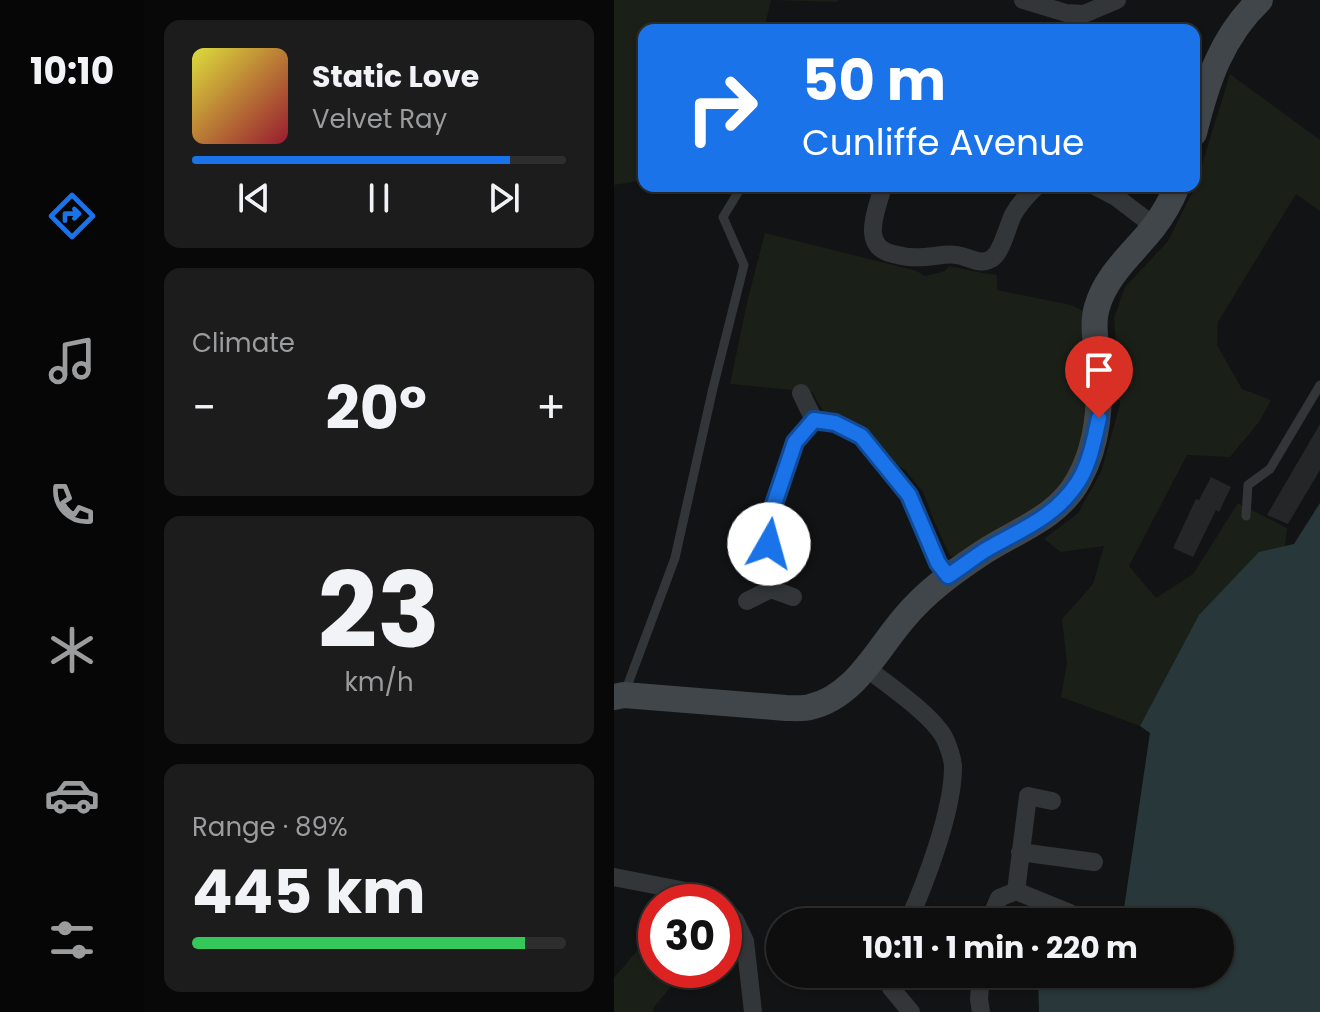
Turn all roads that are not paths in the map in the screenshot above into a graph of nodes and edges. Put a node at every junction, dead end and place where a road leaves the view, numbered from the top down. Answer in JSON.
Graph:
{"nodes":[{"id":1,"x":1023,"y":0,"type":"edge"},
{"id":2,"x":1117,"y":0,"type":"edge"},
{"id":3,"x":1246,"y":4,"type":"edge"},
{"id":4,"x":1200,"y":110,"type":"edge"},
{"id":5,"x":738,"y":192,"type":"edge"},
{"id":6,"x":881,"y":192,"type":"edge"},
{"id":7,"x":1030,"y":192,"type":"edge"},
{"id":8,"x":1106,"y":192,"type":"edge"},
{"id":9,"x":1174,"y":192,"type":"edge"},
{"id":10,"x":1154,"y":226,"type":"junction"},
{"id":11,"x":1320,"y":385,"type":"edge"},
{"id":12,"x":801,"y":393,"type":"dead end"},
{"id":13,"x":814,"y":420,"type":"junction"},
{"id":14,"x":1246,"y":516,"type":"dead end"},
{"id":15,"x":948,"y":576,"type":"junction"},
{"id":16,"x":771,"y":589,"type":"junction"},
{"id":17,"x":793,"y":597,"type":"dead end"},
{"id":18,"x":747,"y":601,"type":"dead end"},
{"id":19,"x":865,"y":667,"type":"junction"},
{"id":20,"x":619,"y":696,"type":"edge"},
{"id":21,"x":1052,"y":801,"type":"dead end"},
{"id":22,"x":1020,"y":852,"type":"junction"},
{"id":23,"x":1094,"y":862,"type":"dead end"},
{"id":24,"x":614,"y":877,"type":"edge"},
{"id":25,"x":650,"y":884,"type":"edge"},
{"id":26,"x":1016,"y":891,"type":"junction"},
{"id":27,"x":913,"y":908,"type":"edge"},
{"id":28,"x":995,"y":908,"type":"edge"},
{"id":29,"x":1058,"y":908,"type":"edge"},
{"id":30,"x":742,"y":935,"type":"edge"},
{"id":31,"x":891,"y":988,"type":"edge"},
{"id":32,"x":980,"y":988,"type":"edge"},
{"id":33,"x":753,"y":1012,"type":"edge"},
{"id":34,"x":911,"y":1012,"type":"edge"},
{"id":35,"x":981,"y":1012,"type":"edge"}],
"edges":[{"from":1,"to":2,"type":"street"},
{"from":3,"to":4,"type":"street"},
{"from":5,"to":20,"type":"lane"},
{"from":6,"to":7,"type":"street"},
{"from":8,"to":10,"type":"street"},
{"from":9,"to":10,"type":"street"},
{"from":10,"to":15,"type":"street"},
{"from":11,"to":14,"type":"lane"},
{"from":12,"to":13,"type":"street"},
{"from":13,"to":15,"type":"street"},
{"from":13,"to":16,"type":"street"},
{"from":15,"to":19,"type":"street"},
{"from":16,"to":17,"type":"street"},
{"from":16,"to":18,"type":"street"},
{"from":19,"to":20,"type":"street"},
{"from":19,"to":27,"type":"street"},
{"from":21,"to":22,"type":"street"},
{"from":22,"to":23,"type":"street"},
{"from":22,"to":26,"type":"street"},
{"from":24,"to":25,"type":"street"},
{"from":26,"to":28,"type":"street"},
{"from":26,"to":29,"type":"street"},
{"from":30,"to":33,"type":"street"},
{"from":31,"to":34,"type":"street"},
{"from":32,"to":35,"type":"street"}]}
